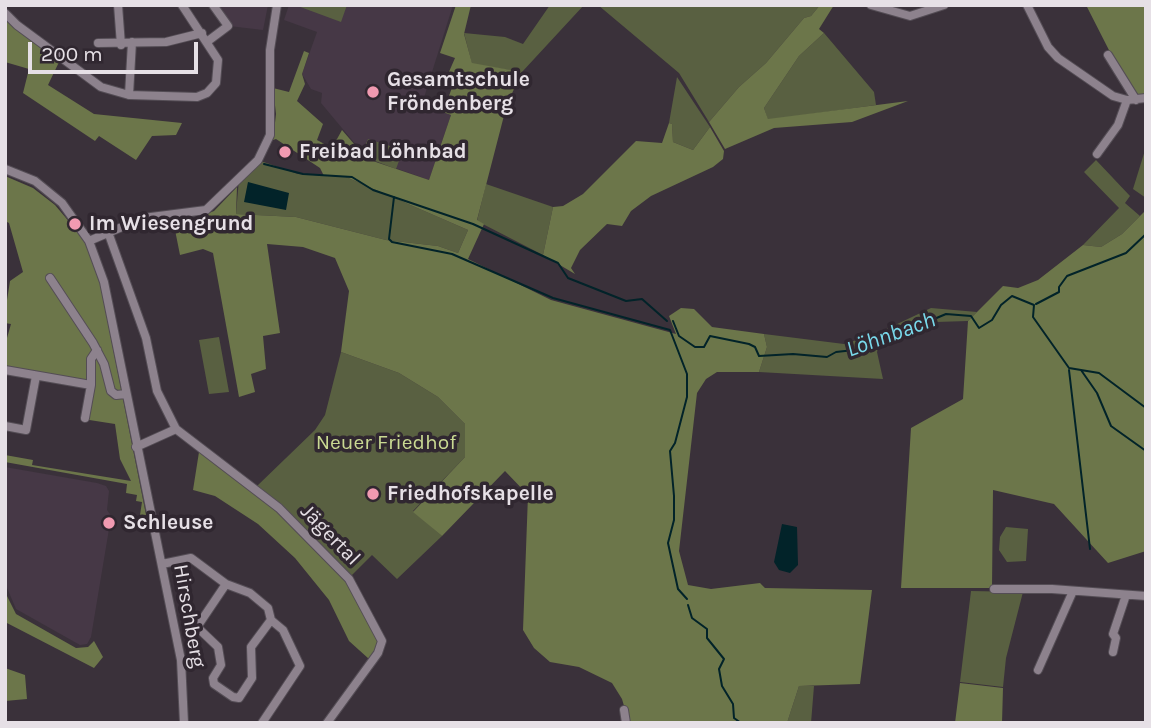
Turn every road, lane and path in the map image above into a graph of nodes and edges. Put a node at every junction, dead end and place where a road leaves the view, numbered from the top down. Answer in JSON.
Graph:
{"nodes":[{"id":1,"x":118,"y":5,"type":"edge"},
{"id":2,"x":182,"y":5,"type":"edge"},
{"id":3,"x":213,"y":5,"type":"edge"},
{"id":4,"x":286,"y":5,"type":"edge"},
{"id":5,"x":871,"y":5,"type":"edge"},
{"id":6,"x":944,"y":5,"type":"edge"},
{"id":7,"x":1027,"y":5,"type":"edge"},
{"id":8,"x":276,"y":9,"type":"edge"},
{"id":9,"x":5,"y":13,"type":"edge"},
{"id":10,"x":202,"y":33,"type":"junction"},
{"id":11,"x":208,"y":41,"type":"junction"},
{"id":12,"x":132,"y":42,"type":"junction"},
{"id":13,"x":98,"y":43,"type":"dead end"},
{"id":14,"x":121,"y":45,"type":"junction"},
{"id":15,"x":1108,"y":55,"type":"dead end"},
{"id":16,"x":129,"y":95,"type":"junction"},
{"id":17,"x":1136,"y":99,"type":"edge"},
{"id":18,"x":1097,"y":154,"type":"dead end"},
{"id":19,"x":5,"y":169,"type":"edge"},
{"id":20,"x":108,"y":232,"type":"junction"},
{"id":21,"x":89,"y":241,"type":"junction"},
{"id":22,"x":50,"y":278,"type":"dead end"},
{"id":23,"x":97,"y":350,"type":"junction"},
{"id":24,"x":5,"y":370,"type":"edge"},
{"id":25,"x":36,"y":376,"type":"junction"},
{"id":26,"x":91,"y":385,"type":"junction"},
{"id":27,"x":126,"y":394,"type":"junction"},
{"id":28,"x":85,"y":418,"type":"dead end"},
{"id":29,"x":5,"y":426,"type":"edge"},
{"id":30,"x":176,"y":429,"type":"junction"},
{"id":31,"x":136,"y":447,"type":"junction"},
{"id":32,"x":162,"y":564,"type":"junction"},
{"id":33,"x":226,"y":584,"type":"junction"},
{"id":34,"x":994,"y":589,"type":"dead end"},
{"id":35,"x":1073,"y":591,"type":"junction"},
{"id":36,"x":1126,"y":595,"type":"junction"},
{"id":37,"x":1146,"y":596,"type":"edge"},
{"id":38,"x":271,"y":620,"type":"junction"},
{"id":39,"x":1113,"y":652,"type":"dead end"},
{"id":40,"x":1038,"y":670,"type":"dead end"},
{"id":41,"x":624,"y":710,"type":"dead end"},
{"id":42,"x":184,"y":723,"type":"edge"},
{"id":43,"x":262,"y":723,"type":"edge"},
{"id":44,"x":327,"y":723,"type":"edge"},
{"id":45,"x":626,"y":723,"type":"edge"}],
"edges":[{"from":1,"to":14,"type":"street"},
{"from":2,"to":10,"type":"street"},
{"from":3,"to":11,"type":"street"},
{"from":4,"to":8,"type":"street"},
{"from":5,"to":6,"type":"street"},
{"from":7,"to":17,"type":"street"},
{"from":8,"to":20,"type":"street"},
{"from":9,"to":16,"type":"street"},
{"from":10,"to":11,"type":"street"},
{"from":10,"to":12,"type":"street"},
{"from":11,"to":16,"type":"street"},
{"from":12,"to":14,"type":"street"},
{"from":12,"to":16,"type":"street"},
{"from":13,"to":14,"type":"street"},
{"from":15,"to":17,"type":"street"},
{"from":17,"to":18,"type":"street"},
{"from":19,"to":21,"type":"street","name":"Hirschberg"},
{"from":20,"to":21,"type":"street"},
{"from":20,"to":30,"type":"street"},
{"from":21,"to":27,"type":"street","name":"Hirschberg"},
{"from":22,"to":23,"type":"street"},
{"from":23,"to":26,"type":"street"},
{"from":23,"to":27,"type":"street"},
{"from":24,"to":25,"type":"street"},
{"from":25,"to":26,"type":"street"},
{"from":25,"to":29,"type":"street"},
{"from":26,"to":28,"type":"street"},
{"from":27,"to":31,"type":"street","name":"Hirschberg"},
{"from":30,"to":31,"type":"street"},
{"from":30,"to":44,"type":"street","name":"Jägertal"},
{"from":31,"to":32,"type":"street","name":"Hirschberg"},
{"from":32,"to":33,"type":"street"},
{"from":32,"to":42,"type":"street","name":"Hirschberg"},
{"from":33,"to":38,"type":"street"},
{"from":33,"to":38,"type":"street"},
{"from":34,"to":35,"type":"street"},
{"from":35,"to":36,"type":"street"},
{"from":35,"to":40,"type":"street"},
{"from":36,"to":37,"type":"street"},
{"from":36,"to":39,"type":"street"},
{"from":38,"to":43,"type":"street"},
{"from":41,"to":45,"type":"street"}]}
